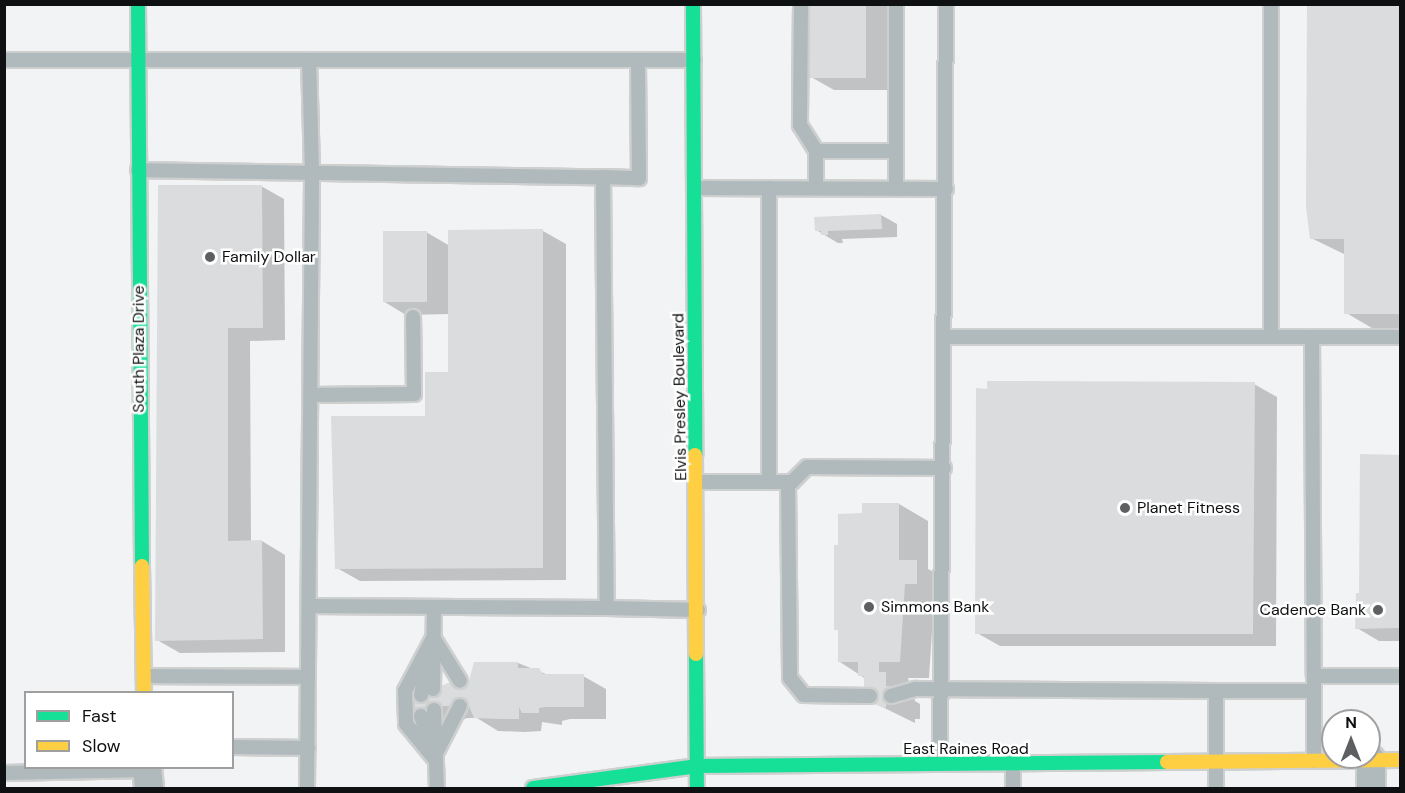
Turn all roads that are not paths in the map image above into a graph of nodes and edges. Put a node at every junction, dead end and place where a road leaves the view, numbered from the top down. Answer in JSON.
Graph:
{"nodes":[{"id":1,"x":138,"y":4,"type":"edge"},
{"id":2,"x":693,"y":4,"type":"edge"},
{"id":3,"x":801,"y":4,"type":"edge"},
{"id":4,"x":896,"y":4,"type":"edge"},
{"id":5,"x":946,"y":4,"type":"edge"},
{"id":6,"x":1271,"y":4,"type":"edge"},
{"id":7,"x":4,"y":60,"type":"edge"},
{"id":8,"x":138,"y":60,"type":"junction"},
{"id":9,"x":639,"y":60,"type":"junction"},
{"id":10,"x":693,"y":60,"type":"junction"},
{"id":11,"x":309,"y":61,"type":"junction"},
{"id":12,"x":816,"y":150,"type":"junction"},
{"id":13,"x":895,"y":150,"type":"junction"},
{"id":14,"x":138,"y":170,"type":"junction"},
{"id":15,"x":312,"y":172,"type":"junction"},
{"id":16,"x":603,"y":177,"type":"junction"},
{"id":17,"x":694,"y":188,"type":"junction"},
{"id":18,"x":769,"y":188,"type":"junction"},
{"id":19,"x":816,"y":188,"type":"junction"},
{"id":20,"x":896,"y":189,"type":"junction"},
{"id":21,"x":946,"y":189,"type":"junction"},
{"id":22,"x":413,"y":317,"type":"dead end"},
{"id":23,"x":946,"y":337,"type":"junction"},
{"id":24,"x":1271,"y":337,"type":"junction"},
{"id":25,"x":1312,"y":337,"type":"junction"},
{"id":26,"x":1401,"y":337,"type":"edge"},
{"id":27,"x":310,"y":395,"type":"junction"},
{"id":28,"x":944,"y":468,"type":"junction"},
{"id":29,"x":698,"y":482,"type":"junction"},
{"id":30,"x":769,"y":482,"type":"junction"},
{"id":31,"x":788,"y":482,"type":"junction"},
{"id":32,"x":309,"y":606,"type":"junction"},
{"id":33,"x":434,"y":607,"type":"junction"},
{"id":34,"x":607,"y":608,"type":"junction"},
{"id":35,"x":698,"y":610,"type":"junction"},
{"id":36,"x":433,"y":638,"type":"junction"},
{"id":37,"x":144,"y":676,"type":"junction"},
{"id":38,"x":1314,"y":676,"type":"junction"},
{"id":39,"x":1401,"y":676,"type":"edge"},
{"id":40,"x":308,"y":677,"type":"junction"},
{"id":41,"x":454,"y":682,"type":"dead end"},
{"id":42,"x":941,"y":689,"type":"junction"},
{"id":43,"x":144,"y":691,"type":"edge"},
{"id":44,"x":1216,"y":691,"type":"junction"},
{"id":45,"x":1314,"y":691,"type":"junction"},
{"id":46,"x":427,"y":692,"type":"dead end"},
{"id":47,"x":870,"y":696,"type":"dead end"},
{"id":48,"x":891,"y":696,"type":"dead end"},
{"id":49,"x":455,"y":706,"type":"dead end"},
{"id":50,"x":427,"y":713,"type":"dead end"},
{"id":51,"x":234,"y":747,"type":"edge"},
{"id":52,"x":308,"y":748,"type":"junction"},
{"id":53,"x":434,"y":758,"type":"junction"},
{"id":54,"x":1381,"y":760,"type":"edge"},
{"id":55,"x":1401,"y":760,"type":"edge"},
{"id":56,"x":1314,"y":761,"type":"junction"},
{"id":57,"x":1321,"y":761,"type":"edge"},
{"id":58,"x":1215,"y":762,"type":"junction"},
{"id":59,"x":697,"y":766,"type":"junction"},
{"id":60,"x":1013,"y":766,"type":"junction"},
{"id":61,"x":940,"y":767,"type":"junction"},
{"id":62,"x":1371,"y":769,"type":"edge"},
{"id":63,"x":4,"y":773,"type":"edge"},
{"id":64,"x":148,"y":775,"type":"edge"},
{"id":65,"x":307,"y":789,"type":"edge"},
{"id":66,"x":437,"y":789,"type":"edge"},
{"id":67,"x":533,"y":789,"type":"edge"},
{"id":68,"x":697,"y":789,"type":"edge"},
{"id":69,"x":1013,"y":789,"type":"edge"},
{"id":70,"x":1216,"y":789,"type":"edge"},
{"id":71,"x":1371,"y":789,"type":"edge"}],
"edges":[{"from":1,"to":8,"type":"main road","name":"South Plaza Drive"},
{"from":2,"to":10,"type":"main road","name":"Elvis Presley Boulevard"},
{"from":3,"to":12,"type":"lane"},
{"from":4,"to":13,"type":"lane"},
{"from":5,"to":21,"type":"lane"},
{"from":6,"to":24,"type":"lane"},
{"from":7,"to":8,"type":"lane"},
{"from":8,"to":11,"type":"lane"},
{"from":8,"to":14,"type":"main road","name":"South Plaza Drive"},
{"from":9,"to":10,"type":"lane"},
{"from":9,"to":11,"type":"lane"},
{"from":9,"to":16,"type":"lane"},
{"from":10,"to":17,"type":"main road","name":"Elvis Presley Boulevard"},
{"from":11,"to":15,"type":"lane"},
{"from":12,"to":13,"type":"lane"},
{"from":12,"to":19,"type":"lane"},
{"from":13,"to":20,"type":"lane"},
{"from":14,"to":15,"type":"lane"},
{"from":14,"to":37,"type":"main road","name":"South Plaza Drive"},
{"from":15,"to":16,"type":"lane"},
{"from":15,"to":27,"type":"lane"},
{"from":16,"to":34,"type":"lane"},
{"from":17,"to":18,"type":"lane"},
{"from":17,"to":29,"type":"main road","name":"Elvis Presley Boulevard"},
{"from":18,"to":19,"type":"lane"},
{"from":18,"to":30,"type":"lane"},
{"from":19,"to":20,"type":"lane"},
{"from":20,"to":21,"type":"lane"},
{"from":21,"to":23,"type":"lane"},
{"from":22,"to":27,"type":"lane"},
{"from":23,"to":24,"type":"lane"},
{"from":23,"to":28,"type":"lane"},
{"from":24,"to":25,"type":"lane"},
{"from":25,"to":26,"type":"lane"},
{"from":25,"to":38,"type":"lane"},
{"from":27,"to":32,"type":"lane"},
{"from":28,"to":31,"type":"lane"},
{"from":28,"to":42,"type":"lane"},
{"from":29,"to":30,"type":"lane"},
{"from":29,"to":35,"type":"main road","name":"Elvis Presley Boulevard"},
{"from":30,"to":31,"type":"lane"},
{"from":31,"to":47,"type":"lane"},
{"from":32,"to":33,"type":"lane"},
{"from":32,"to":40,"type":"lane"},
{"from":33,"to":34,"type":"lane"},
{"from":33,"to":36,"type":"lane"},
{"from":34,"to":35,"type":"lane"},
{"from":35,"to":59,"type":"main road","name":"Elvis Presley Boulevard"},
{"from":36,"to":41,"type":"lane"},
{"from":36,"to":46,"type":"lane"},
{"from":36,"to":53,"type":"lane"},
{"from":37,"to":40,"type":"lane"},
{"from":37,"to":43,"type":"main road","name":"South Plaza Drive"},
{"from":38,"to":39,"type":"lane"},
{"from":38,"to":45,"type":"lane"},
{"from":40,"to":52,"type":"lane"},
{"from":42,"to":44,"type":"lane"},
{"from":42,"to":48,"type":"lane"},
{"from":42,"to":61,"type":"lane"},
{"from":44,"to":45,"type":"lane"},
{"from":44,"to":58,"type":"lane"},
{"from":45,"to":56,"type":"lane"},
{"from":49,"to":53,"type":"lane"},
{"from":50,"to":53,"type":"lane"},
{"from":51,"to":52,"type":"lane"},
{"from":52,"to":65,"type":"lane"},
{"from":53,"to":66,"type":"lane"},
{"from":54,"to":55,"type":"main road","name":"East Raines Road"},
{"from":56,"to":57,"type":"main road","name":"East Raines Road"},
{"from":56,"to":58,"type":"main road","name":"East Raines Road"},
{"from":58,"to":60,"type":"main road","name":"East Raines Road"},
{"from":58,"to":70,"type":"lane"},
{"from":59,"to":61,"type":"main road","name":"East Raines Road"},
{"from":59,"to":67,"type":"main road","name":"East Raines Road"},
{"from":59,"to":68,"type":"main road","name":"Elvis Presley Boulevard"},
{"from":60,"to":61,"type":"main road","name":"East Raines Road"},
{"from":60,"to":69,"type":"lane"},
{"from":62,"to":71,"type":"street"},
{"from":63,"to":64,"type":"lane"}]}
